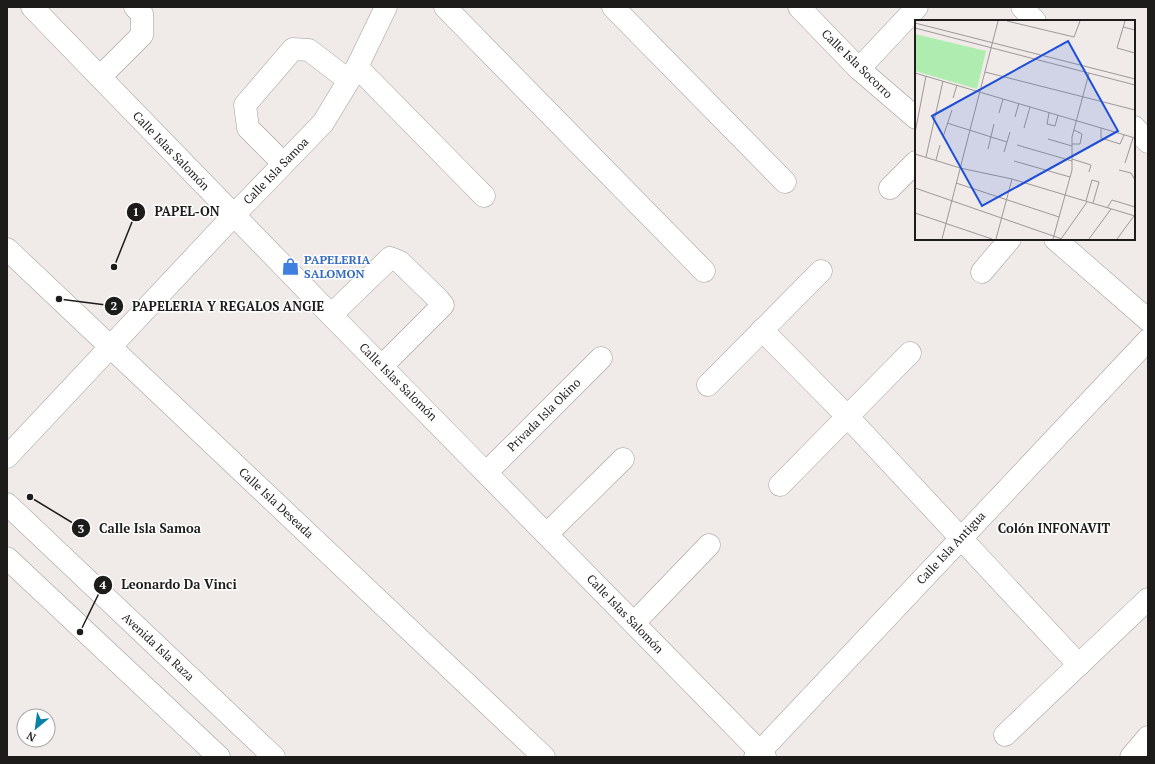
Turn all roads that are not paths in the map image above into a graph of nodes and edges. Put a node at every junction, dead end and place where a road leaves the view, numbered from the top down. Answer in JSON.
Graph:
{"nodes":[{"id":1,"x":32,"y":7,"type":"edge"},
{"id":2,"x":135,"y":7,"type":"edge"},
{"id":3,"x":386,"y":7,"type":"edge"},
{"id":4,"x":445,"y":7,"type":"edge"},
{"id":5,"x":613,"y":7,"type":"edge"},
{"id":6,"x":799,"y":7,"type":"edge"},
{"id":7,"x":917,"y":7,"type":"edge"},
{"id":8,"x":1022,"y":7,"type":"edge"},
{"id":9,"x":1034,"y":20,"type":"edge"},
{"id":10,"x":859,"y":69,"type":"junction"},
{"id":11,"x":353,"y":74,"type":"junction"},
{"id":12,"x":100,"y":77,"type":"junction"},
{"id":13,"x":915,"y":117,"type":"edge"},
{"id":14,"x":1135,"y":128,"type":"edge"},
{"id":15,"x":1148,"y":142,"type":"edge"},
{"id":16,"x":283,"y":163,"type":"junction"},
{"id":17,"x":915,"y":163,"type":"edge"},
{"id":18,"x":785,"y":182,"type":"dead end"},
{"id":19,"x":890,"y":188,"type":"dead end"},
{"id":20,"x":484,"y":196,"type":"dead end"},
{"id":21,"x":234,"y":215,"type":"junction"},
{"id":22,"x":1009,"y":240,"type":"edge"},
{"id":23,"x":1056,"y":240,"type":"edge"},
{"id":24,"x":7,"y":249,"type":"edge"},
{"id":25,"x":704,"y":271,"type":"dead end"},
{"id":26,"x":821,"y":271,"type":"dead end"},
{"id":27,"x":982,"y":272,"type":"dead end"},
{"id":28,"x":331,"y":315,"type":"junction"},
{"id":29,"x":1148,"y":320,"type":"edge"},
{"id":30,"x":762,"y":330,"type":"junction"},
{"id":31,"x":1148,"y":340,"type":"edge"},
{"id":32,"x":111,"y":346,"type":"junction"},
{"id":33,"x":910,"y":353,"type":"dead end"},
{"id":34,"x":601,"y":358,"type":"dead end"},
{"id":35,"x":382,"y":366,"type":"junction"},
{"id":36,"x":708,"y":385,"type":"dead end"},
{"id":37,"x":848,"y":417,"type":"junction"},
{"id":38,"x":7,"y":457,"type":"edge"},
{"id":39,"x":622,"y":459,"type":"dead end"},
{"id":40,"x":486,"y":472,"type":"junction"},
{"id":41,"x":780,"y":486,"type":"dead end"},
{"id":42,"x":7,"y":504,"type":"edge"},
{"id":43,"x":547,"y":534,"type":"junction"},
{"id":44,"x":961,"y":538,"type":"junction"},
{"id":45,"x":708,"y":545,"type":"dead end"},
{"id":46,"x":7,"y":558,"type":"edge"},
{"id":47,"x":1148,"y":599,"type":"edge"},
{"id":48,"x":634,"y":623,"type":"junction"},
{"id":49,"x":1079,"y":664,"type":"junction"},
{"id":50,"x":1005,"y":735,"type":"dead end"},
{"id":51,"x":1148,"y":737,"type":"edge"},
{"id":52,"x":760,"y":755,"type":"edge"},
{"id":53,"x":219,"y":757,"type":"edge"},
{"id":54,"x":274,"y":757,"type":"edge"},
{"id":55,"x":544,"y":757,"type":"edge"},
{"id":56,"x":1131,"y":757,"type":"edge"}],
"edges":[{"from":1,"to":12,"type":"street","name":"Calle Islas Salomón"},
{"from":2,"to":12,"type":"street"},
{"from":3,"to":11,"type":"street","name":"Calle Isla Samoa"},
{"from":4,"to":25,"type":"street"},
{"from":5,"to":18,"type":"street"},
{"from":6,"to":10,"type":"street","name":"Calle Isla Socorro"},
{"from":7,"to":10,"type":"street"},
{"from":8,"to":9,"type":"street"},
{"from":10,"to":13,"type":"street","name":"Calle Isla Socorro"},
{"from":11,"to":16,"type":"street","name":"Calle Isla Samoa"},
{"from":11,"to":16,"type":"street"},
{"from":11,"to":20,"type":"street"},
{"from":12,"to":21,"type":"street","name":"Calle Islas Salomón"},
{"from":14,"to":15,"type":"street"},
{"from":16,"to":21,"type":"street","name":"Calle Isla Samoa"},
{"from":17,"to":19,"type":"street"},
{"from":21,"to":28,"type":"street","name":"Calle Islas Salomón"},
{"from":21,"to":32,"type":"street","name":"Calle Isla Samoa"},
{"from":22,"to":27,"type":"street"},
{"from":23,"to":29,"type":"street"},
{"from":24,"to":32,"type":"street","name":"Calle Isla Deseada"},
{"from":26,"to":30,"type":"street"},
{"from":28,"to":35,"type":"street","name":"Calle Islas Salomón"},
{"from":28,"to":35,"type":"street"},
{"from":30,"to":36,"type":"street"},
{"from":30,"to":37,"type":"street"},
{"from":31,"to":44,"type":"street","name":"Calle Isla Antigua"},
{"from":32,"to":38,"type":"street","name":"Calle Isla Samoa"},
{"from":32,"to":55,"type":"street","name":"Calle Isla Deseada"},
{"from":33,"to":37,"type":"street"},
{"from":34,"to":40,"type":"street","name":"Privada Isla Okino"},
{"from":35,"to":40,"type":"street","name":"Calle Islas Salomón"},
{"from":37,"to":41,"type":"street"},
{"from":37,"to":44,"type":"street"},
{"from":39,"to":43,"type":"street"},
{"from":40,"to":43,"type":"street","name":"Calle Islas Salomón"},
{"from":42,"to":54,"type":"street","name":"Avenida Isla Raza"},
{"from":43,"to":48,"type":"street","name":"Calle Islas Salomón"},
{"from":44,"to":49,"type":"street"},
{"from":44,"to":52,"type":"street","name":"Calle Isla Antigua"},
{"from":45,"to":48,"type":"street"},
{"from":46,"to":53,"type":"street"},
{"from":47,"to":49,"type":"street"},
{"from":48,"to":52,"type":"street","name":"Calle Islas Salomón"},
{"from":49,"to":50,"type":"street"},
{"from":51,"to":56,"type":"street"}]}
